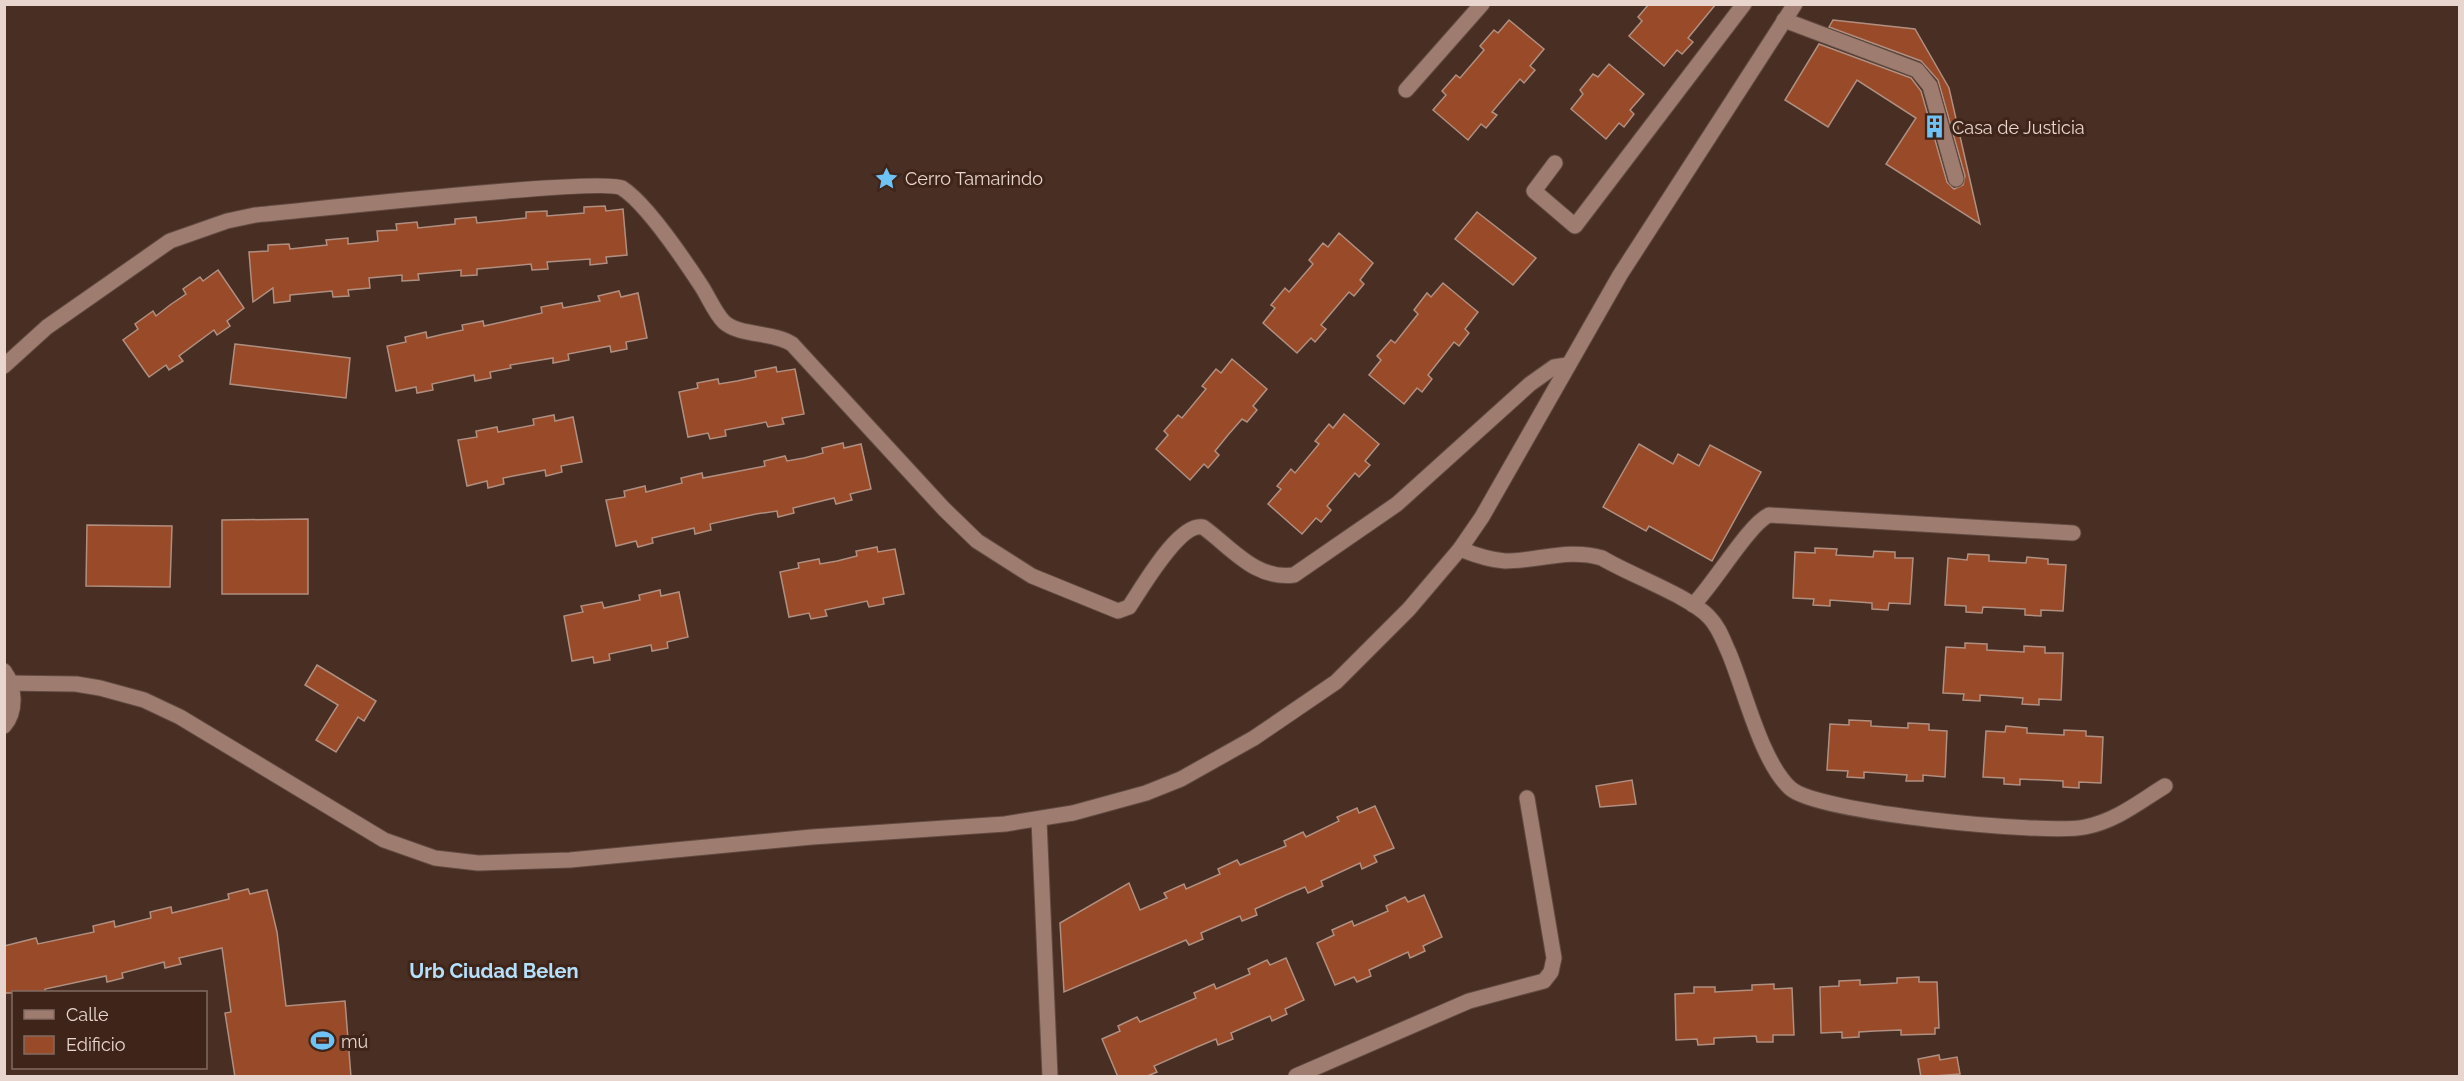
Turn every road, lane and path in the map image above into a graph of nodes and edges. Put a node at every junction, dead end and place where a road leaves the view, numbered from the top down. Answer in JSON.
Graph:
{"nodes":[{"id":1,"x":1482,"y":4,"type":"edge"},
{"id":2,"x":1744,"y":4,"type":"edge"},
{"id":3,"x":1795,"y":4,"type":"edge"},
{"id":4,"x":1785,"y":20,"type":"junction"},
{"id":5,"x":1406,"y":90,"type":"dead end"},
{"id":6,"x":1555,"y":163,"type":"dead end"},
{"id":7,"x":1956,"y":179,"type":"dead end"},
{"id":8,"x":4,"y":366,"type":"edge"},
{"id":9,"x":1567,"y":366,"type":"junction"},
{"id":10,"x":2073,"y":533,"type":"dead end"},
{"id":11,"x":1461,"y":549,"type":"junction"},
{"id":12,"x":1693,"y":605,"type":"junction"},
{"id":13,"x":7,"y":679,"type":"edge"},
{"id":14,"x":4,"y":726,"type":"edge"},
{"id":15,"x":2165,"y":786,"type":"dead end"},
{"id":16,"x":1527,"y":798,"type":"dead end"},
{"id":17,"x":1039,"y":820,"type":"junction"},
{"id":18,"x":1050,"y":1077,"type":"edge"},
{"id":19,"x":1296,"y":1077,"type":"edge"}],
"edges":[{"from":1,"to":5,"type":"street"},
{"from":2,"to":6,"type":"street"},
{"from":3,"to":4,"type":"street"},
{"from":4,"to":7,"type":"street"},
{"from":4,"to":9,"type":"street"},
{"from":8,"to":9,"type":"street"},
{"from":9,"to":11,"type":"street"},
{"from":10,"to":12,"type":"street"},
{"from":11,"to":12,"type":"street"},
{"from":11,"to":17,"type":"street"},
{"from":12,"to":15,"type":"street"},
{"from":13,"to":14,"type":"street"},
{"from":13,"to":17,"type":"street"},
{"from":16,"to":19,"type":"street"},
{"from":17,"to":18,"type":"street"}]}
